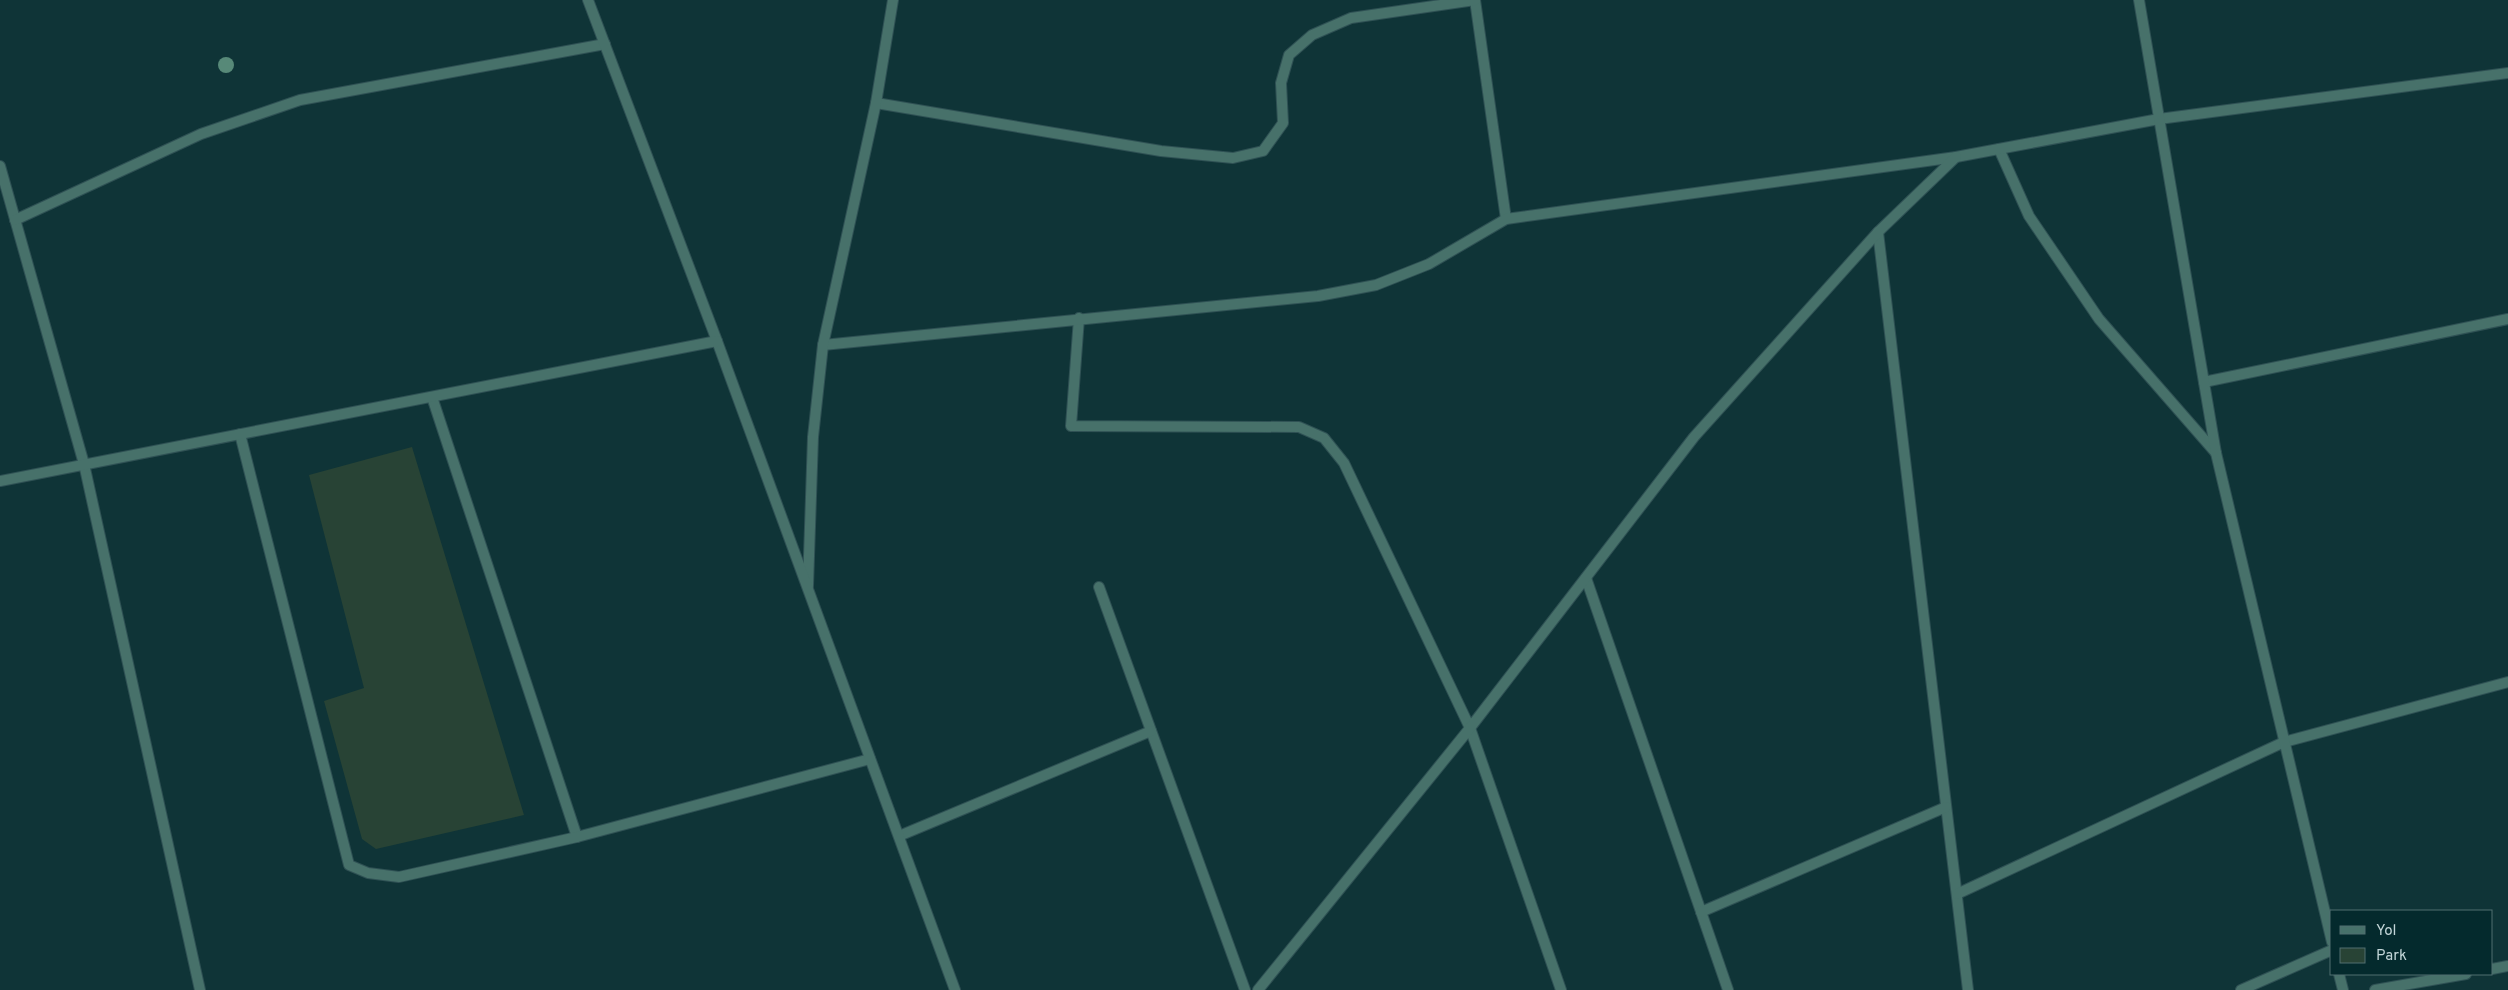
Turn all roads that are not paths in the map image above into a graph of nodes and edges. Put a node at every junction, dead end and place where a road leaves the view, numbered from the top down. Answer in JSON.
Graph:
{"nodes":[{"id":1,"x":588,"y":0,"type":"edge"},
{"id":2,"x":893,"y":0,"type":"edge"},
{"id":3,"x":1475,"y":0,"type":"edge"},
{"id":4,"x":2139,"y":0,"type":"edge"},
{"id":5,"x":605,"y":44,"type":"junction"},
{"id":6,"x":2508,"y":73,"type":"edge"},
{"id":7,"x":876,"y":103,"type":"junction"},
{"id":8,"x":2159,"y":120,"type":"junction"},
{"id":9,"x":1999,"y":149,"type":"junction"},
{"id":10,"x":1956,"y":157,"type":"junction"},
{"id":11,"x":0,"y":166,"type":"edge"},
{"id":12,"x":1506,"y":218,"type":"junction"},
{"id":13,"x":14,"y":220,"type":"junction"},
{"id":14,"x":1878,"y":232,"type":"junction"},
{"id":15,"x":1079,"y":318,"type":"junction"},
{"id":16,"x":2508,"y":319,"type":"edge"},
{"id":17,"x":717,"y":341,"type":"junction"},
{"id":18,"x":823,"y":345,"type":"junction"},
{"id":19,"x":2204,"y":382,"type":"junction"},
{"id":20,"x":432,"y":397,"type":"junction"},
{"id":21,"x":240,"y":434,"type":"junction"},
{"id":22,"x":2216,"y":453,"type":"junction"},
{"id":23,"x":84,"y":464,"type":"junction"},
{"id":24,"x":0,"y":481,"type":"edge"},
{"id":25,"x":1586,"y":578,"type":"junction"},
{"id":26,"x":1099,"y":587,"type":"dead end"},
{"id":27,"x":808,"y":588,"type":"junction"},
{"id":28,"x":2508,"y":682,"type":"edge"},
{"id":29,"x":1470,"y":728,"type":"junction"},
{"id":30,"x":1151,"y":730,"type":"junction"},
{"id":31,"x":2284,"y":742,"type":"junction"},
{"id":32,"x":870,"y":759,"type":"junction"},
{"id":33,"x":1946,"y":807,"type":"junction"},
{"id":34,"x":577,"y":836,"type":"junction"},
{"id":35,"x":898,"y":836,"type":"junction"},
{"id":36,"x":1957,"y":894,"type":"junction"},
{"id":37,"x":1701,"y":912,"type":"junction"},
{"id":38,"x":2330,"y":934,"type":"edge"},
{"id":39,"x":2330,"y":951,"type":"edge"},
{"id":40,"x":2508,"y":966,"type":"edge"},
{"id":41,"x":2493,"y":969,"type":"edge"},
{"id":42,"x":2339,"y":975,"type":"edge"},
{"id":43,"x":2460,"y":975,"type":"edge"},
{"id":44,"x":200,"y":990,"type":"edge"},
{"id":45,"x":955,"y":990,"type":"edge"},
{"id":46,"x":1245,"y":990,"type":"edge"},
{"id":47,"x":1258,"y":990,"type":"edge"},
{"id":48,"x":1561,"y":990,"type":"edge"},
{"id":49,"x":1728,"y":990,"type":"edge"},
{"id":50,"x":1968,"y":990,"type":"edge"},
{"id":51,"x":2242,"y":990,"type":"edge"},
{"id":52,"x":2343,"y":990,"type":"edge"},
{"id":53,"x":2375,"y":990,"type":"edge"}],
"edges":[{"from":1,"to":5,"type":"street"},
{"from":2,"to":7,"type":"street"},
{"from":3,"to":7,"type":"street"},
{"from":3,"to":12,"type":"street"},
{"from":4,"to":8,"type":"street"},
{"from":5,"to":13,"type":"street"},
{"from":5,"to":17,"type":"street"},
{"from":6,"to":8,"type":"street"},
{"from":7,"to":18,"type":"street"},
{"from":8,"to":9,"type":"street"},
{"from":8,"to":19,"type":"street"},
{"from":9,"to":10,"type":"street"},
{"from":9,"to":22,"type":"street"},
{"from":10,"to":12,"type":"street"},
{"from":10,"to":14,"type":"street"},
{"from":11,"to":13,"type":"street"},
{"from":12,"to":15,"type":"street"},
{"from":13,"to":23,"type":"street"},
{"from":14,"to":25,"type":"street"},
{"from":14,"to":33,"type":"street"},
{"from":15,"to":18,"type":"street"},
{"from":15,"to":29,"type":"street"},
{"from":16,"to":19,"type":"street"},
{"from":17,"to":20,"type":"street"},
{"from":17,"to":27,"type":"street"},
{"from":18,"to":27,"type":"street"},
{"from":19,"to":22,"type":"street"},
{"from":20,"to":21,"type":"street"},
{"from":20,"to":34,"type":"street"},
{"from":21,"to":23,"type":"street"},
{"from":21,"to":34,"type":"street"},
{"from":22,"to":31,"type":"street"},
{"from":23,"to":24,"type":"street"},
{"from":23,"to":44,"type":"street"},
{"from":25,"to":29,"type":"street"},
{"from":25,"to":37,"type":"street"},
{"from":26,"to":30,"type":"street"},
{"from":27,"to":32,"type":"street"},
{"from":28,"to":31,"type":"street"},
{"from":29,"to":47,"type":"street"},
{"from":29,"to":48,"type":"street"},
{"from":30,"to":35,"type":"street"},
{"from":30,"to":46,"type":"street"},
{"from":31,"to":36,"type":"street"},
{"from":31,"to":38,"type":"street"},
{"from":32,"to":34,"type":"street"},
{"from":32,"to":35,"type":"street"},
{"from":33,"to":36,"type":"street"},
{"from":33,"to":37,"type":"street"},
{"from":35,"to":45,"type":"street"},
{"from":36,"to":50,"type":"street"},
{"from":37,"to":49,"type":"street"},
{"from":39,"to":51,"type":"street"},
{"from":40,"to":41,"type":"street"},
{"from":42,"to":52,"type":"street"},
{"from":43,"to":53,"type":"street"}]}
